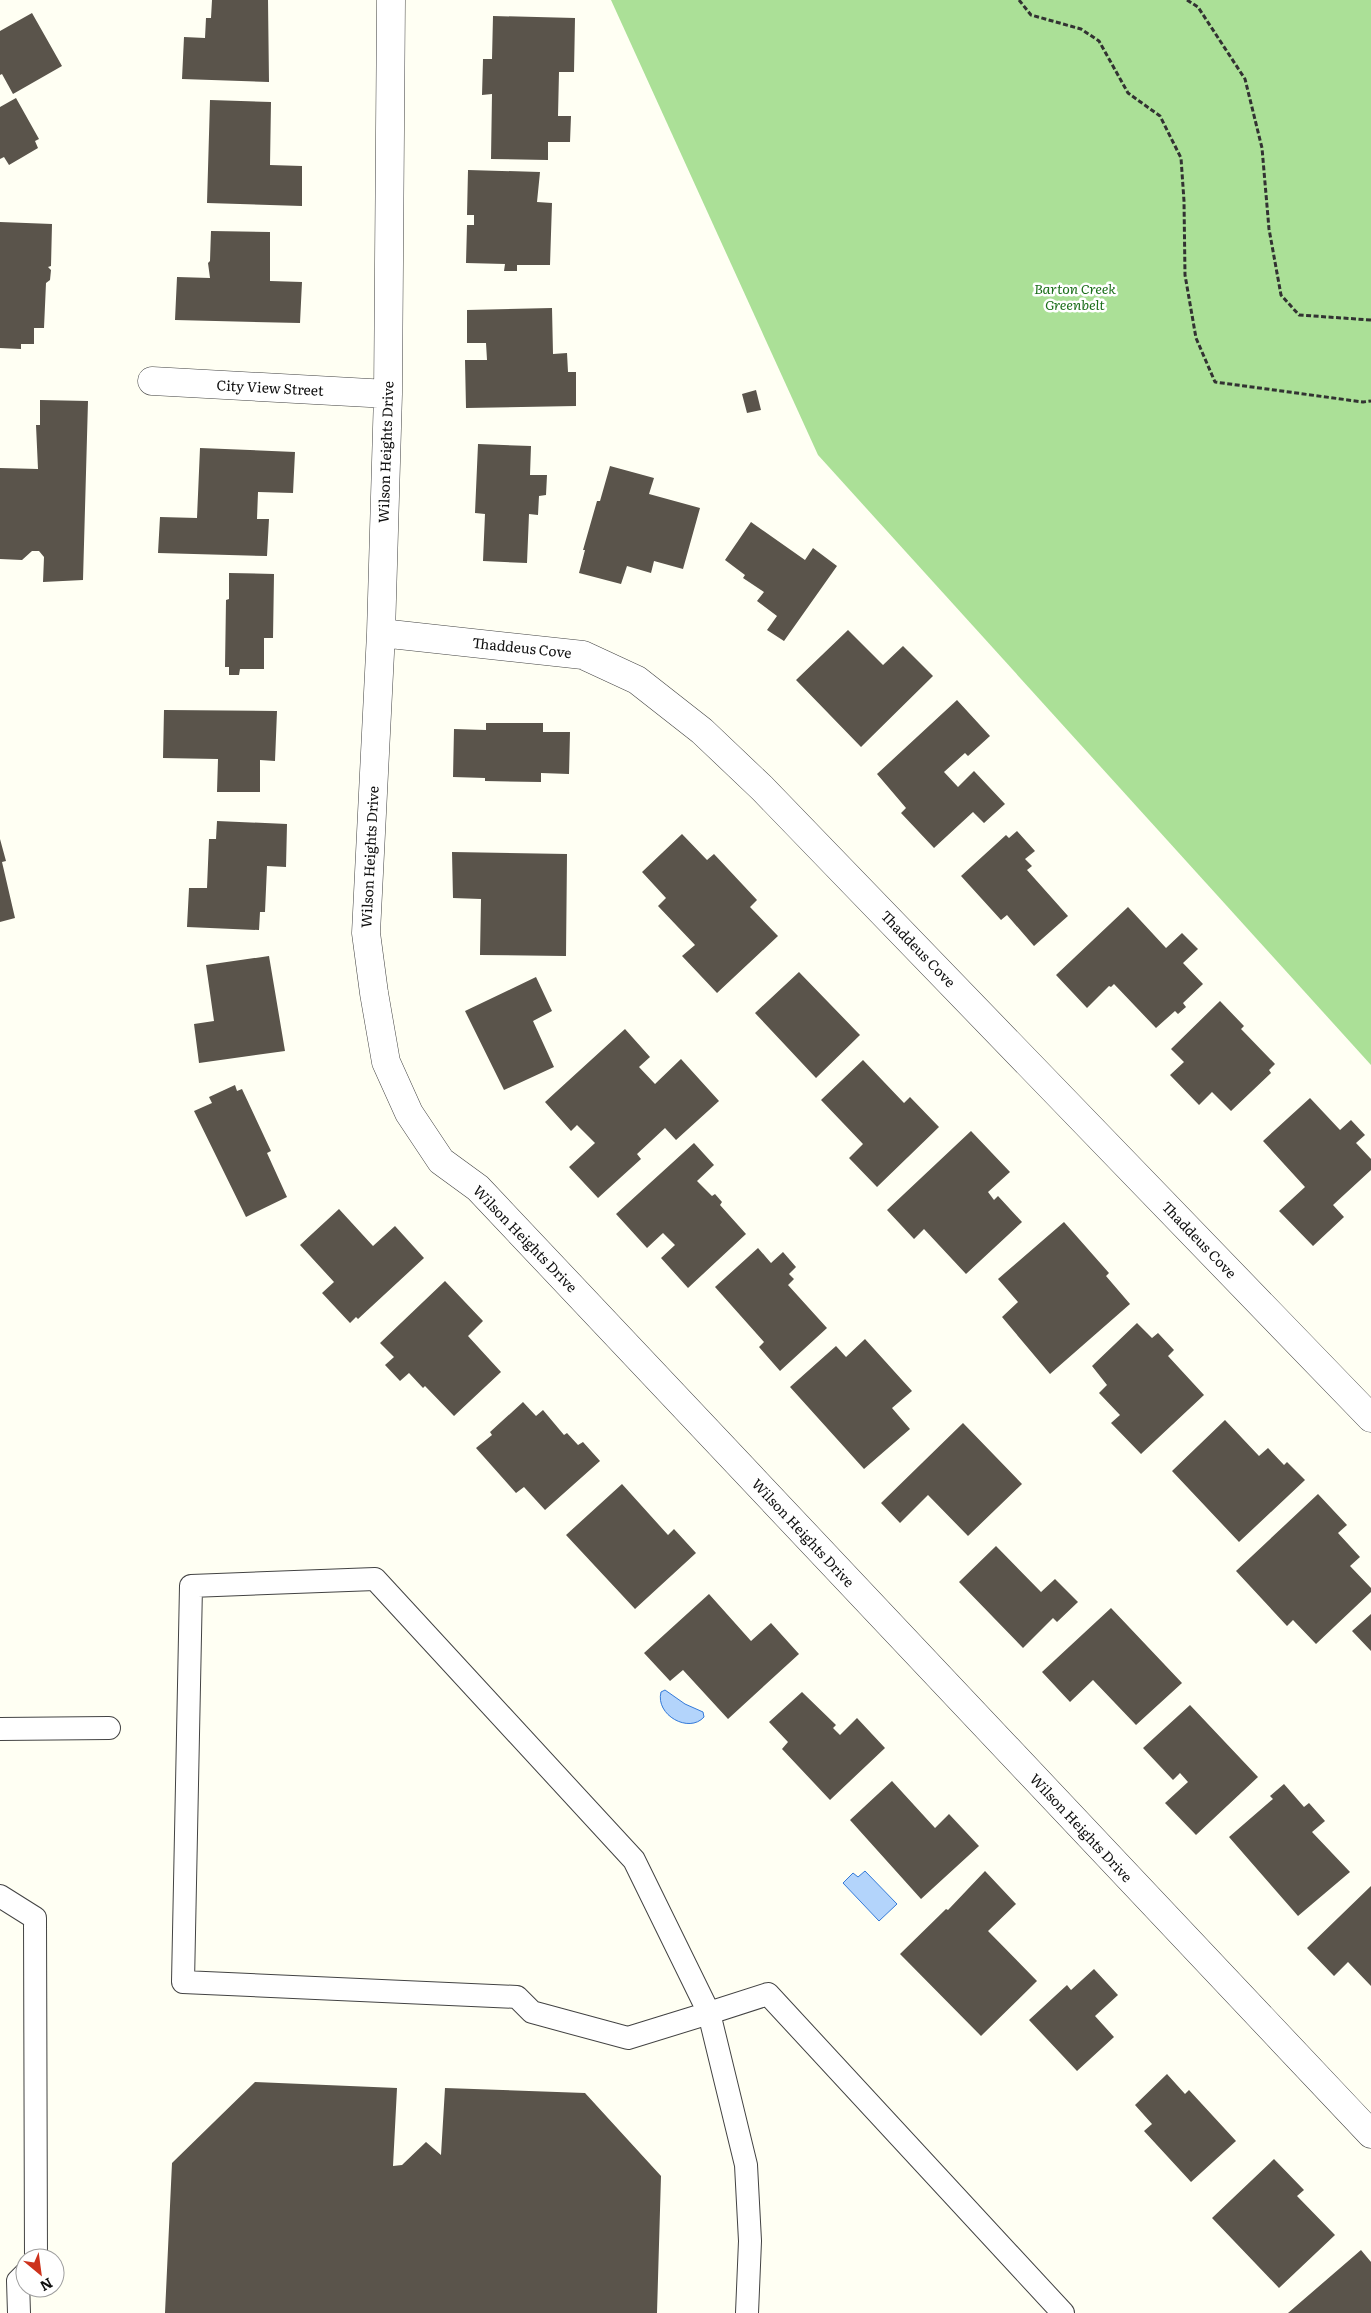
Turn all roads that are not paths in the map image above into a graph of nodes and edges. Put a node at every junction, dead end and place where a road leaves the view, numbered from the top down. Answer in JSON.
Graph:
{"nodes":[{"id":1,"x":391,"y":0,"type":"edge"},
{"id":2,"x":152,"y":381,"type":"dead end"},
{"id":3,"x":388,"y":394,"type":"junction"},
{"id":4,"x":381,"y":633,"type":"junction"},
{"id":5,"x":1371,"y":1418,"type":"edge"},
{"id":6,"x":110,"y":1728,"type":"dead end"},
{"id":7,"x":0,"y":1729,"type":"edge"},
{"id":8,"x":0,"y":1896,"type":"edge"},
{"id":9,"x":709,"y":2013,"type":"junction"},
{"id":10,"x":1371,"y":2134,"type":"edge"},
{"id":11,"x":36,"y":2248,"type":"edge"},
{"id":12,"x":19,"y":2298,"type":"edge"},
{"id":13,"x":19,"y":2313,"type":"edge"},
{"id":14,"x":747,"y":2313,"type":"edge"},
{"id":15,"x":1063,"y":2313,"type":"edge"}],
"edges":[{"from":1,"to":3,"type":"street","name":"Wilson Heights Drive"},
{"from":2,"to":3,"type":"street","name":"City View Street"},
{"from":3,"to":4,"type":"street","name":"Wilson Heights Drive"},
{"from":4,"to":5,"type":"street","name":"Thaddeus Cove"},
{"from":4,"to":10,"type":"street","name":"Wilson Heights Drive"},
{"from":6,"to":7,"type":"lane"},
{"from":8,"to":11,"type":"lane"},
{"from":9,"to":9,"type":"lane"},
{"from":9,"to":14,"type":"lane"},
{"from":9,"to":15,"type":"lane"},
{"from":12,"to":13,"type":"lane"}]}
